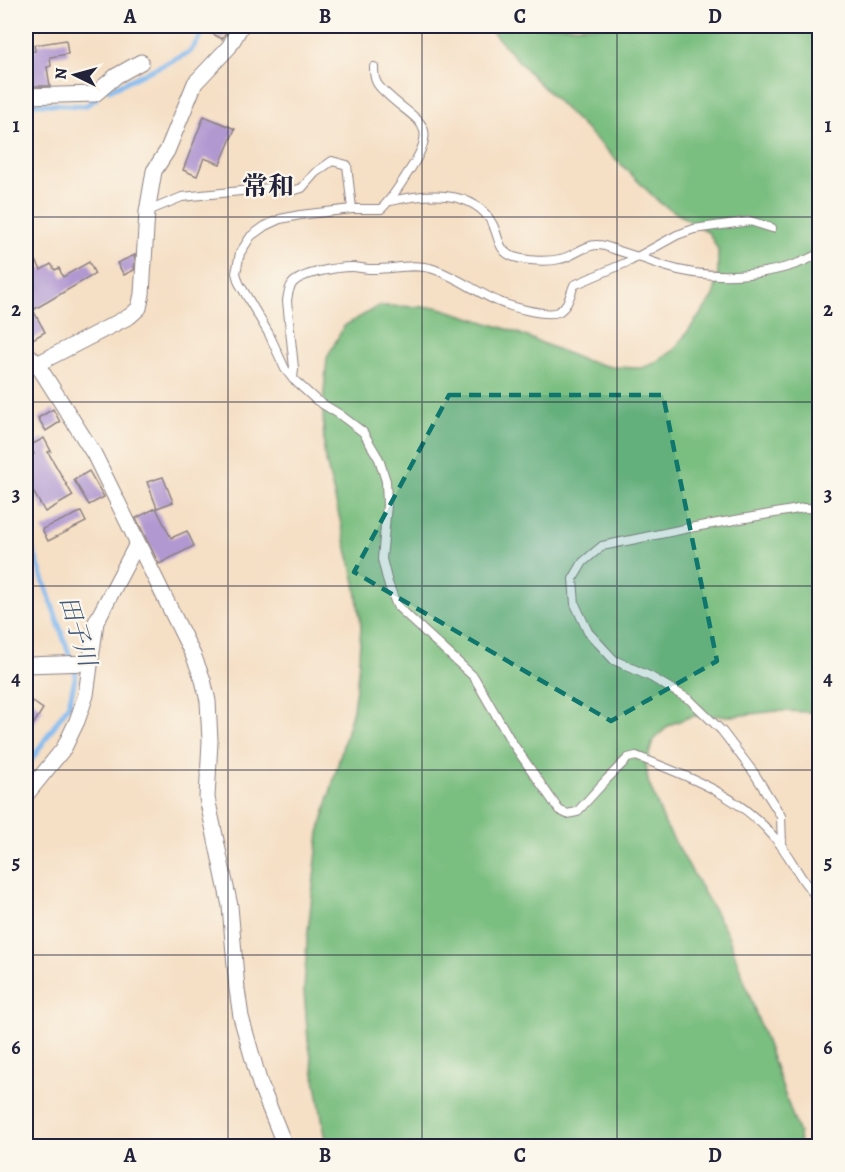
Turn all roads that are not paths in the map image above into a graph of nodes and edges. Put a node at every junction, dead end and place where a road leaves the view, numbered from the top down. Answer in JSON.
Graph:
{"nodes":[{"id":1,"x":241,"y":26,"type":"edge"},
{"id":2,"x":141,"y":62,"type":"dead end"},
{"id":3,"x":374,"y":68,"type":"dead end"},
{"id":4,"x":26,"y":96,"type":"edge"},
{"id":5,"x":390,"y":201,"type":"junction"},
{"id":6,"x":352,"y":209,"type":"junction"},
{"id":7,"x":147,"y":212,"type":"junction"},
{"id":8,"x":772,"y":228,"type":"dead end"},
{"id":9,"x":819,"y":253,"type":"edge"},
{"id":10,"x":637,"y":257,"type":"junction"},
{"id":11,"x":26,"y":352,"type":"edge"},
{"id":12,"x":37,"y":364,"type":"junction"},
{"id":13,"x":293,"y":379,"type":"junction"},
{"id":14,"x":819,"y":508,"type":"edge"},
{"id":15,"x":137,"y":544,"type":"junction"},
{"id":16,"x":87,"y":663,"type":"junction"},
{"id":17,"x":26,"y":665,"type":"edge"},
{"id":18,"x":26,"y":795,"type":"edge"},
{"id":19,"x":782,"y":846,"type":"junction"},
{"id":20,"x":819,"y":900,"type":"edge"},
{"id":21,"x":285,"y":1146,"type":"edge"}],
"edges":[{"from":1,"to":7,"type":"street"},
{"from":2,"to":4,"type":"street"},
{"from":3,"to":5,"type":"lane"},
{"from":5,"to":6,"type":"lane"},
{"from":5,"to":10,"type":"lane"},
{"from":6,"to":7,"type":"lane"},
{"from":6,"to":13,"type":"lane"},
{"from":7,"to":12,"type":"street"},
{"from":8,"to":10,"type":"lane"},
{"from":9,"to":10,"type":"lane"},
{"from":10,"to":13,"type":"lane"},
{"from":11,"to":12,"type":"street"},
{"from":12,"to":15,"type":"street"},
{"from":13,"to":19,"type":"lane"},
{"from":14,"to":19,"type":"lane"},
{"from":15,"to":16,"type":"street"},
{"from":15,"to":21,"type":"street"},
{"from":16,"to":17,"type":"street"},
{"from":16,"to":18,"type":"street"},
{"from":19,"to":20,"type":"lane"}]}
